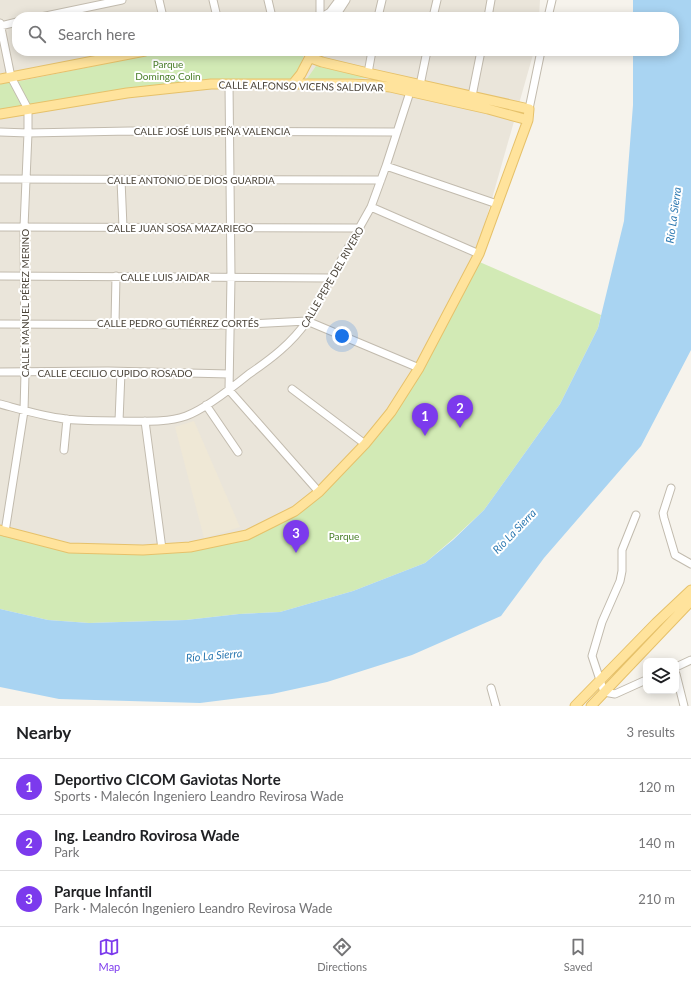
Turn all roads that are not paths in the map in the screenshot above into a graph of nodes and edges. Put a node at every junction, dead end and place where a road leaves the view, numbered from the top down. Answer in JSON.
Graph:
{"nodes":[{"id":1,"x":122,"y":0,"type":"edge"},
{"id":2,"x":159,"y":0,"type":"edge"},
{"id":3,"x":213,"y":0,"type":"edge"},
{"id":4,"x":268,"y":0,"type":"edge"},
{"id":5,"x":320,"y":0,"type":"edge"},
{"id":6,"x":339,"y":0,"type":"edge"},
{"id":7,"x":346,"y":0,"type":"edge"},
{"id":8,"x":382,"y":0,"type":"edge"},
{"id":9,"x":437,"y":0,"type":"edge"},
{"id":10,"x":491,"y":0,"type":"edge"},
{"id":11,"x":552,"y":0,"type":"edge"},
{"id":12,"x":66,"y":12,"type":"edge"},
{"id":13,"x":162,"y":12,"type":"edge"},
{"id":14,"x":216,"y":12,"type":"edge"},
{"id":15,"x":271,"y":12,"type":"edge"},
{"id":16,"x":321,"y":12,"type":"edge"},
{"id":17,"x":330,"y":12,"type":"edge"},
{"id":18,"x":338,"y":12,"type":"edge"},
{"id":19,"x":379,"y":12,"type":"edge"},
{"id":20,"x":435,"y":12,"type":"edge"},
{"id":21,"x":489,"y":12,"type":"edge"},
{"id":22,"x":549,"y":12,"type":"edge"},
{"id":23,"x":12,"y":23,"type":"edge"},
{"id":24,"x":0,"y":24,"type":"edge"},
{"id":25,"x":119,"y":56,"type":"edge"},
{"id":26,"x":311,"y":56,"type":"edge"},
{"id":27,"x":314,"y":56,"type":"edge"},
{"id":28,"x":371,"y":56,"type":"edge"},
{"id":29,"x":426,"y":56,"type":"edge"},
{"id":30,"x":480,"y":56,"type":"edge"},
{"id":31,"x":540,"y":56,"type":"edge"},
{"id":32,"x":368,"y":73,"type":"junction"},
{"id":33,"x":11,"y":77,"type":"junction"},
{"id":34,"x":0,"y":79,"type":"edge"},
{"id":35,"x":229,"y":84,"type":"junction"},
{"id":36,"x":292,"y":85,"type":"junction"},
{"id":37,"x":420,"y":85,"type":"junction"},
{"id":38,"x":410,"y":92,"type":"junction"},
{"id":39,"x":472,"y":96,"type":"junction"},
{"id":40,"x":28,"y":109,"type":"junction"},
{"id":41,"x":529,"y":109,"type":"junction"},
{"id":42,"x":0,"y":114,"type":"edge"},
{"id":43,"x":528,"y":120,"type":"junction"},
{"id":44,"x":0,"y":132,"type":"edge"},
{"id":45,"x":229,"y":132,"type":"junction"},
{"id":46,"x":397,"y":132,"type":"junction"},
{"id":47,"x":28,"y":133,"type":"junction"},
{"id":48,"x":386,"y":166,"type":"junction"},
{"id":49,"x":0,"y":179,"type":"edge"},
{"id":50,"x":26,"y":180,"type":"junction"},
{"id":51,"x":121,"y":180,"type":"junction"},
{"id":52,"x":231,"y":180,"type":"junction"},
{"id":53,"x":381,"y":180,"type":"junction"},
{"id":54,"x":497,"y":204,"type":"junction"},
{"id":55,"x":371,"y":207,"type":"junction"},
{"id":56,"x":0,"y":227,"type":"edge"},
{"id":57,"x":24,"y":227,"type":"junction"},
{"id":58,"x":123,"y":227,"type":"junction"},
{"id":59,"x":360,"y":228,"type":"junction"},
{"id":60,"x":230,"y":229,"type":"junction"},
{"id":61,"x":479,"y":254,"type":"junction"},
{"id":62,"x":0,"y":276,"type":"edge"},
{"id":63,"x":25,"y":276,"type":"junction"},
{"id":64,"x":116,"y":276,"type":"junction"},
{"id":65,"x":231,"y":277,"type":"junction"},
{"id":66,"x":331,"y":278,"type":"junction"},
{"id":67,"x":307,"y":321,"type":"junction"},
{"id":68,"x":115,"y":323,"type":"junction"},
{"id":69,"x":0,"y":324,"type":"edge"},
{"id":70,"x":24,"y":324,"type":"junction"},
{"id":71,"x":230,"y":325,"type":"junction"},
{"id":72,"x":419,"y":368,"type":"junction"},
{"id":73,"x":0,"y":372,"type":"edge"},
{"id":74,"x":121,"y":372,"type":"junction"},
{"id":75,"x":25,"y":373,"type":"junction"},
{"id":76,"x":229,"y":374,"type":"junction"},
{"id":77,"x":292,"y":389,"type":"dead end"},
{"id":78,"x":229,"y":390,"type":"junction"},
{"id":79,"x":0,"y":404,"type":"edge"},
{"id":80,"x":206,"y":405,"type":"junction"},
{"id":81,"x":24,"y":411,"type":"junction"},
{"id":82,"x":68,"y":419,"type":"junction"},
{"id":83,"x":119,"y":421,"type":"junction"},
{"id":84,"x":145,"y":421,"type":"junction"},
{"id":85,"x":365,"y":444,"type":"junction"},
{"id":86,"x":64,"y":450,"type":"dead end"},
{"id":87,"x":238,"y":452,"type":"dead end"},
{"id":88,"x":671,"y":488,"type":"dead end"},
{"id":89,"x":320,"y":492,"type":"junction"},
{"id":90,"x":636,"y":515,"type":"dead end"},
{"id":91,"x":2,"y":532,"type":"edge"},
{"id":92,"x":162,"y":549,"type":"junction"},
{"id":93,"x":691,"y":564,"type":"edge"},
{"id":94,"x":691,"y":590,"type":"edge"},
{"id":95,"x":691,"y":601,"type":"edge"},
{"id":96,"x":691,"y":660,"type":"edge"},
{"id":97,"x":679,"y":666,"type":"edge"},
{"id":98,"x":643,"y":681,"type":"edge"},
{"id":99,"x":600,"y":682,"type":"junction"},
{"id":100,"x":679,"y":686,"type":"edge"},
{"id":101,"x":491,"y":688,"type":"dead end"},
{"id":102,"x":604,"y":692,"type":"junction"},
{"id":103,"x":592,"y":705,"type":"edge"},
{"id":104,"x":496,"y":706,"type":"edge"},
{"id":105,"x":575,"y":706,"type":"edge"},
{"id":106,"x":684,"y":706,"type":"edge"}],
"edges":[{"from":1,"to":12,"type":"street"},
{"from":2,"to":13,"type":"street"},
{"from":3,"to":14,"type":"street"},
{"from":4,"to":15,"type":"street"},
{"from":5,"to":16,"type":"street"},
{"from":6,"to":17,"type":"street"},
{"from":7,"to":18,"type":"street"},
{"from":8,"to":19,"type":"street"},
{"from":9,"to":20,"type":"street"},
{"from":10,"to":21,"type":"street"},
{"from":11,"to":22,"type":"street"},
{"from":23,"to":24,"type":"street"},
{"from":24,"to":33,"type":"street","name":"CALLE MANUEL PÉREZ MERINO"},
{"from":25,"to":33,"type":"main road"},
{"from":26,"to":36,"type":"main road"},
{"from":27,"to":32,"type":"main road"},
{"from":28,"to":32,"type":"street"},
{"from":29,"to":37,"type":"street"},
{"from":30,"to":39,"type":"street"},
{"from":31,"to":41,"type":"street"},
{"from":32,"to":37,"type":"main road"},
{"from":33,"to":34,"type":"main road"},
{"from":33,"to":40,"type":"street","name":"CALLE MANUEL PÉREZ MERINO"},
{"from":35,"to":36,"type":"main road","name":"CALLE ALFONSO VICENS SALDIVAR"},
{"from":35,"to":40,"type":"main road","name":"CALLE ALFONSO VICENS SALDIVAR"},
{"from":35,"to":45,"type":"street"},
{"from":36,"to":38,"type":"main road","name":"CALLE ALFONSO VICENS SALDIVAR"},
{"from":37,"to":38,"type":"street"},
{"from":37,"to":39,"type":"main road"},
{"from":38,"to":43,"type":"main road","name":"CALLE ALFONSO VICENS SALDIVAR"},
{"from":38,"to":46,"type":"street","name":"CALLE PEPE DEL RIVERO"},
{"from":39,"to":41,"type":"main road"},
{"from":40,"to":42,"type":"main road","name":"CALLE ALFONSO VICENS SALDIVAR"},
{"from":40,"to":47,"type":"street","name":"CALLE MANUEL PÉREZ MERINO"},
{"from":41,"to":43,"type":"main road"},
{"from":43,"to":54,"type":"main road"},
{"from":44,"to":47,"type":"street","name":"CALLE JOSÉ LUIS PEÑA VALENCIA"},
{"from":45,"to":46,"type":"street","name":"CALLE JOSÉ LUIS PEÑA VALENCIA"},
{"from":45,"to":47,"type":"street","name":"CALLE JOSÉ LUIS PEÑA VALENCIA"},
{"from":45,"to":52,"type":"street"},
{"from":46,"to":48,"type":"street","name":"CALLE PEPE DEL RIVERO"},
{"from":47,"to":50,"type":"street","name":"CALLE MANUEL PÉREZ MERINO"},
{"from":48,"to":53,"type":"street","name":"CALLE PEPE DEL RIVERO"},
{"from":48,"to":54,"type":"street"},
{"from":49,"to":50,"type":"street","name":"CALLE ANTONIO DE DIOS GUARDIA"},
{"from":50,"to":51,"type":"street","name":"CALLE ANTONIO DE DIOS GUARDIA"},
{"from":50,"to":57,"type":"street","name":"CALLE MANUEL PÉREZ MERINO"},
{"from":51,"to":52,"type":"street","name":"CALLE ANTONIO DE DIOS GUARDIA"},
{"from":51,"to":58,"type":"street"},
{"from":52,"to":53,"type":"street","name":"CALLE ANTONIO DE DIOS GUARDIA"},
{"from":52,"to":60,"type":"street"},
{"from":53,"to":55,"type":"street","name":"CALLE PEPE DEL RIVERO"},
{"from":54,"to":61,"type":"main road"},
{"from":55,"to":59,"type":"street","name":"CALLE PEPE DEL RIVERO"},
{"from":55,"to":61,"type":"street"},
{"from":56,"to":57,"type":"street","name":"CALLE JUAN SOSA MAZARIEGO"},
{"from":57,"to":58,"type":"street","name":"CALLE JUAN SOSA MAZARIEGO"},
{"from":57,"to":63,"type":"street","name":"CALLE MANUEL PÉREZ MERINO"},
{"from":58,"to":60,"type":"street","name":"CALLE JUAN SOSA MAZARIEGO"},
{"from":59,"to":60,"type":"street","name":"CALLE JUAN SOSA MAZARIEGO"},
{"from":59,"to":66,"type":"street","name":"CALLE PEPE DEL RIVERO"},
{"from":60,"to":65,"type":"street"},
{"from":61,"to":72,"type":"main road"},
{"from":62,"to":63,"type":"street","name":"CALLE LUIS JAIDAR"},
{"from":63,"to":64,"type":"street","name":"CALLE LUIS JAIDAR"},
{"from":63,"to":70,"type":"street","name":"CALLE MANUEL PÉREZ MERINO"},
{"from":64,"to":65,"type":"street","name":"CALLE LUIS JAIDAR"},
{"from":64,"to":68,"type":"street"},
{"from":65,"to":66,"type":"street","name":"CALLE LUIS JAIDAR"},
{"from":65,"to":71,"type":"street"},
{"from":66,"to":67,"type":"street","name":"CALLE PEPE DEL RIVERO"},
{"from":67,"to":71,"type":"street","name":"CALLE PEDRO GUTIÉRREZ CORTÉS"},
{"from":67,"to":72,"type":"street","name":"CALLE PEDRO GUTIÉRREZ CORTÉS"},
{"from":67,"to":78,"type":"street","name":"CALLE PEPE DEL RIVERO"},
{"from":68,"to":70,"type":"street","name":"CALLE PEDRO GUTIÉRREZ CORTÉS"},
{"from":68,"to":71,"type":"street","name":"CALLE PEDRO GUTIÉRREZ CORTÉS"},
{"from":69,"to":70,"type":"street","name":"CALLE PEDRO GUTIÉRREZ CORTÉS"},
{"from":70,"to":75,"type":"street","name":"CALLE MANUEL PÉREZ MERINO"},
{"from":71,"to":76,"type":"street"},
{"from":72,"to":85,"type":"main road"},
{"from":73,"to":75,"type":"street","name":"CALLE CECILIO CUPIDO ROSADO"},
{"from":74,"to":75,"type":"street","name":"CALLE CECILIO CUPIDO ROSADO"},
{"from":74,"to":76,"type":"street","name":"CALLE CECILIO CUPIDO ROSADO"},
{"from":74,"to":83,"type":"street"},
{"from":75,"to":81,"type":"street","name":"CALLE MANUEL PÉREZ MERINO"},
{"from":76,"to":78,"type":"street"},
{"from":77,"to":85,"type":"street"},
{"from":78,"to":80,"type":"street","name":"CALLE PEPE DEL RIVERO"},
{"from":78,"to":89,"type":"street"},
{"from":79,"to":81,"type":"street","name":"CALLE PEPE DEL RIVERO"},
{"from":80,"to":84,"type":"street","name":"CALLE PEPE DEL RIVERO"},
{"from":80,"to":87,"type":"street"},
{"from":81,"to":82,"type":"street","name":"CALLE PEPE DEL RIVERO"},
{"from":81,"to":91,"type":"street","name":"CALLE MANUEL PÉREZ MERINO"},
{"from":82,"to":83,"type":"street","name":"CALLE PEPE DEL RIVERO"},
{"from":82,"to":86,"type":"street"},
{"from":83,"to":84,"type":"street","name":"CALLE PEPE DEL RIVERO"},
{"from":84,"to":92,"type":"street"},
{"from":85,"to":89,"type":"main road"},
{"from":88,"to":93,"type":"street"},
{"from":89,"to":92,"type":"main road"},
{"from":90,"to":99,"type":"street"},
{"from":91,"to":92,"type":"main road"},
{"from":94,"to":99,"type":"main road"},
{"from":95,"to":102,"type":"main road"},
{"from":96,"to":97,"type":"street"},
{"from":98,"to":102,"type":"street"},
{"from":99,"to":102,"type":"street"},
{"from":99,"to":105,"type":"main road"},
{"from":100,"to":106,"type":"street"},
{"from":101,"to":104,"type":"street"},
{"from":102,"to":103,"type":"main road"}]}
